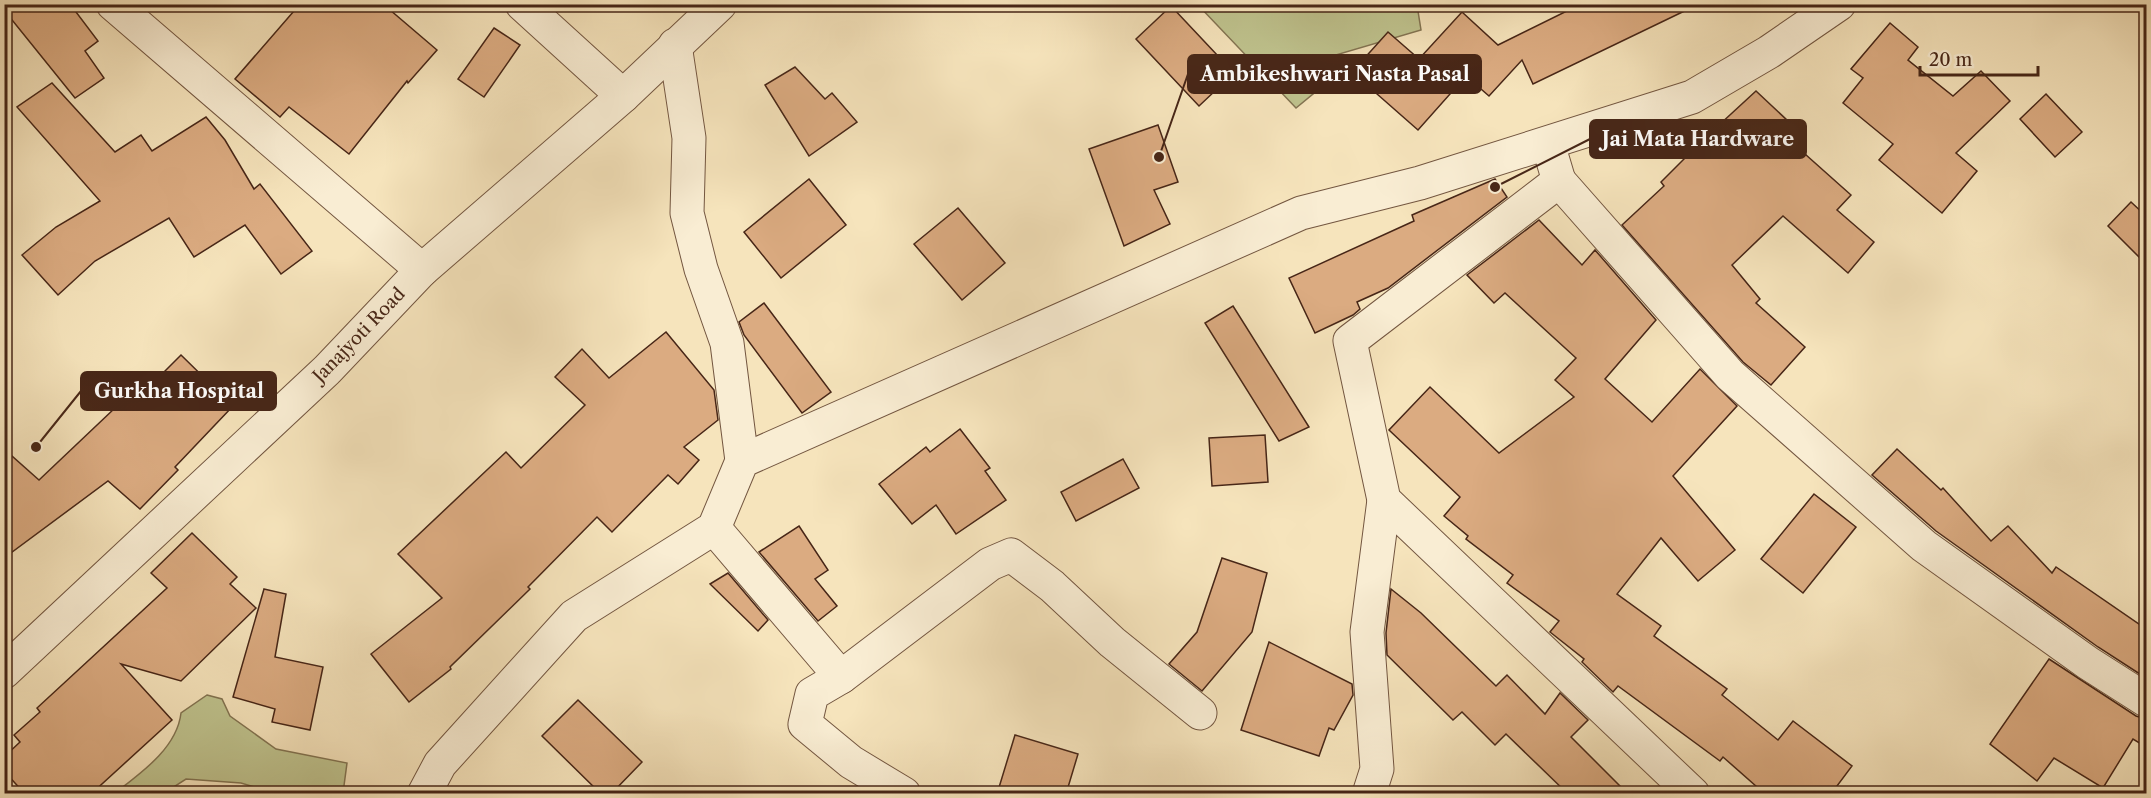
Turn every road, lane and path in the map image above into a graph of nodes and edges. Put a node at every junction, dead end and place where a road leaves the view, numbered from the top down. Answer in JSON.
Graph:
{"nodes":[{"id":1,"x":113,"y":4,"type":"edge"},
{"id":2,"x":522,"y":4,"type":"edge"},
{"id":3,"x":720,"y":4,"type":"edge"},
{"id":4,"x":1839,"y":4,"type":"edge"},
{"id":5,"x":675,"y":45,"type":"junction"},
{"id":6,"x":623,"y":96,"type":"junction"},
{"id":7,"x":1548,"y":144,"type":"junction"},
{"id":8,"x":1559,"y":182,"type":"junction"},
{"id":9,"x":422,"y":270,"type":"junction"},
{"id":10,"x":742,"y":461,"type":"junction"},
{"id":11,"x":1384,"y":500,"type":"junction"},
{"id":12,"x":714,"y":528,"type":"junction"},
{"id":13,"x":4,"y":672,"type":"edge"},
{"id":14,"x":841,"y":677,"type":"junction"},
{"id":15,"x":2146,"y":700,"type":"edge"},
{"id":16,"x":1200,"y":713,"type":"dead end"},
{"id":17,"x":424,"y":794,"type":"edge"},
{"id":18,"x":904,"y":794,"type":"edge"},
{"id":19,"x":1369,"y":794,"type":"edge"},
{"id":20,"x":1693,"y":794,"type":"edge"}],
"edges":[{"from":1,"to":9,"type":"street"},
{"from":2,"to":6,"type":"street"},
{"from":3,"to":5,"type":"street","name":"Janajyoti Road"},
{"from":4,"to":7,"type":"street"},
{"from":5,"to":6,"type":"street","name":"Janajyoti Road"},
{"from":5,"to":10,"type":"street"},
{"from":6,"to":9,"type":"street","name":"Janajyoti Road"},
{"from":7,"to":8,"type":"street"},
{"from":7,"to":10,"type":"street"},
{"from":8,"to":11,"type":"street"},
{"from":8,"to":15,"type":"street"},
{"from":9,"to":13,"type":"street","name":"Janajyoti Road"},
{"from":10,"to":12,"type":"street"},
{"from":11,"to":19,"type":"street"},
{"from":11,"to":20,"type":"street"},
{"from":12,"to":14,"type":"street"},
{"from":12,"to":17,"type":"street"},
{"from":14,"to":16,"type":"street"},
{"from":14,"to":18,"type":"street"}]}
